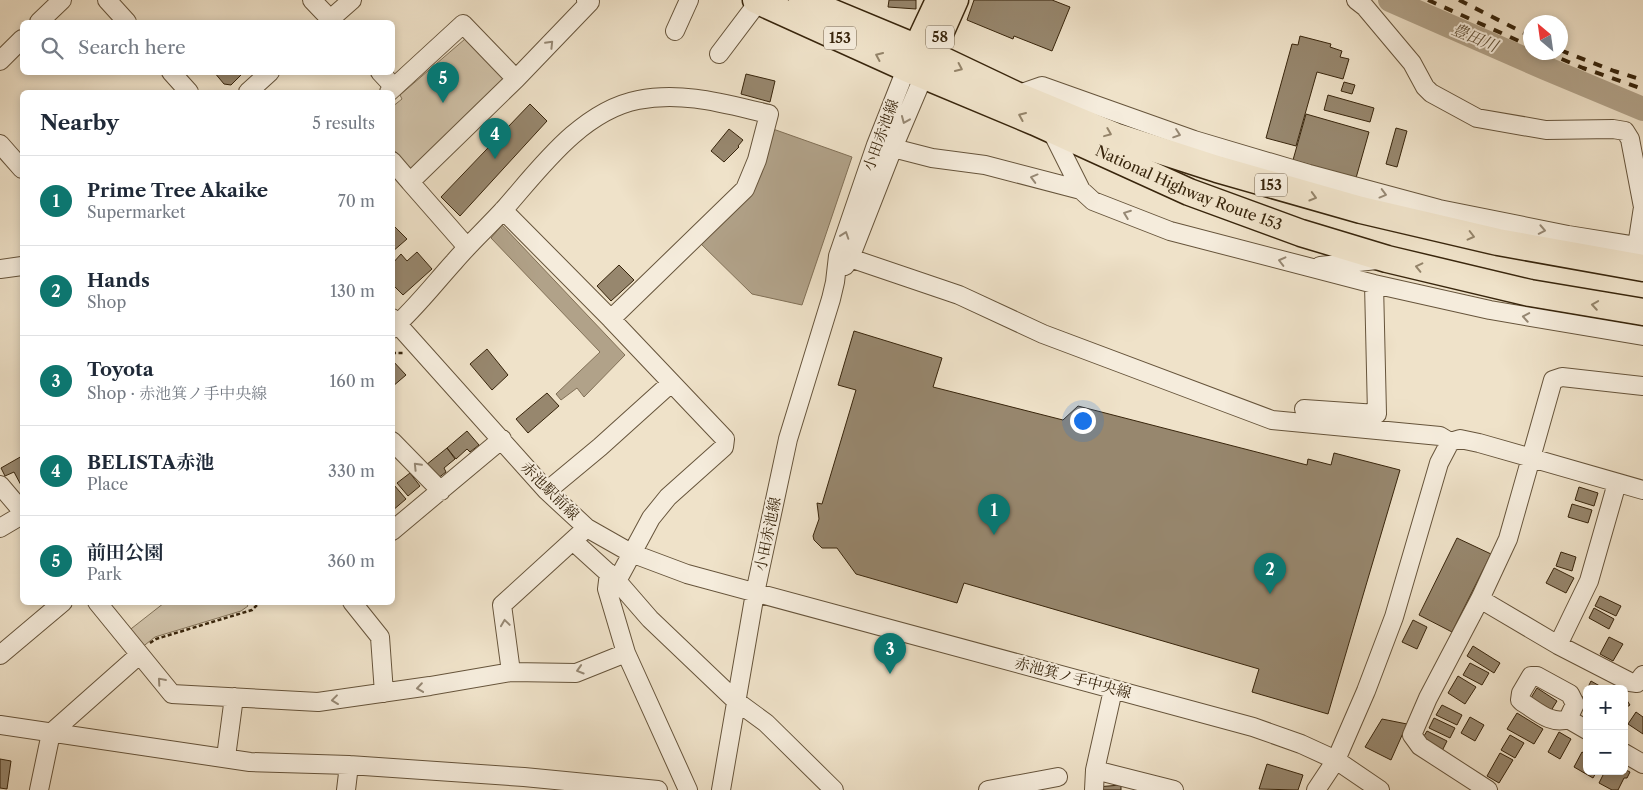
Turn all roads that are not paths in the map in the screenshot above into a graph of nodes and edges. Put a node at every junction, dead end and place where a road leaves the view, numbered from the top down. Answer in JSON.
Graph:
{"nodes":[{"id":1,"x":62,"y":0,"type":"edge"},
{"id":2,"x":107,"y":0,"type":"edge"},
{"id":3,"x":312,"y":0,"type":"edge"},
{"id":4,"x":352,"y":0,"type":"edge"},
{"id":5,"x":586,"y":0,"type":"edge"},
{"id":6,"x":689,"y":0,"type":"edge"},
{"id":7,"x":757,"y":0,"type":"edge"},
{"id":8,"x":802,"y":0,"type":"edge"},
{"id":9,"x":937,"y":0,"type":"edge"},
{"id":10,"x":957,"y":0,"type":"edge"},
{"id":11,"x":1356,"y":0,"type":"edge"},
{"id":12,"x":41,"y":20,"type":"edge"},
{"id":13,"x":125,"y":20,"type":"edge"},
{"id":14,"x":328,"y":20,"type":"edge"},
{"id":15,"x":332,"y":20,"type":"edge"},
{"id":16,"x":675,"y":31,"type":"dead end"},
{"id":17,"x":20,"y":41,"type":"edge"},
{"id":18,"x":719,"y":54,"type":"dead end"},
{"id":19,"x":0,"y":61,"type":"edge"},
{"id":20,"x":919,"y":61,"type":"junction"},
{"id":21,"x":174,"y":75,"type":"edge"},
{"id":22,"x":267,"y":75,"type":"edge"},
{"id":23,"x":382,"y":75,"type":"edge"},
{"id":24,"x":516,"y":79,"type":"junction"},
{"id":25,"x":187,"y":90,"type":"edge"},
{"id":26,"x":250,"y":90,"type":"edge"},
{"id":27,"x":391,"y":90,"type":"edge"},
{"id":28,"x":1051,"y":130,"type":"junction"},
{"id":29,"x":0,"y":144,"type":"edge"},
{"id":30,"x":893,"y":148,"type":"junction"},
{"id":31,"x":395,"y":164,"type":"edge"},
{"id":32,"x":20,"y":167,"type":"edge"},
{"id":33,"x":410,"y":182,"type":"junction"},
{"id":34,"x":1082,"y":190,"type":"junction"},
{"id":35,"x":503,"y":210,"type":"junction"},
{"id":36,"x":467,"y":247,"type":"junction"},
{"id":37,"x":1641,"y":254,"type":"edge"},
{"id":38,"x":850,"y":258,"type":"junction"},
{"id":39,"x":1387,"y":259,"type":"junction"},
{"id":40,"x":20,"y":266,"type":"edge"},
{"id":41,"x":1306,"y":267,"type":"junction"},
{"id":42,"x":0,"y":269,"type":"edge"},
{"id":43,"x":835,"y":282,"type":"junction"},
{"id":44,"x":1374,"y":284,"type":"junction"},
{"id":45,"x":1530,"y":293,"type":"junction"},
{"id":46,"x":1490,"y":310,"type":"junction"},
{"id":47,"x":1643,"y":312,"type":"edge"},
{"id":48,"x":611,"y":320,"type":"junction"},
{"id":49,"x":395,"y":323,"type":"edge"},
{"id":50,"x":395,"y":325,"type":"edge"},
{"id":51,"x":1643,"y":336,"type":"edge"},
{"id":52,"x":671,"y":382,"type":"junction"},
{"id":53,"x":1643,"y":386,"type":"edge"},
{"id":54,"x":1304,"y":409,"type":"dead end"},
{"id":55,"x":502,"y":439,"type":"junction"},
{"id":56,"x":1450,"y":442,"type":"junction"},
{"id":57,"x":395,"y":444,"type":"edge"},
{"id":58,"x":1532,"y":457,"type":"junction"},
{"id":59,"x":1617,"y":483,"type":"junction"},
{"id":60,"x":0,"y":485,"type":"edge"},
{"id":61,"x":1643,"y":490,"type":"edge"},
{"id":62,"x":547,"y":491,"type":"junction"},
{"id":63,"x":441,"y":492,"type":"junction"},
{"id":64,"x":20,"y":510,"type":"edge"},
{"id":65,"x":20,"y":514,"type":"edge"},
{"id":66,"x":0,"y":528,"type":"edge"},
{"id":67,"x":588,"y":528,"type":"junction"},
{"id":68,"x":395,"y":529,"type":"edge"},
{"id":69,"x":573,"y":541,"type":"junction"},
{"id":70,"x":631,"y":553,"type":"junction"},
{"id":71,"x":613,"y":577,"type":"junction"},
{"id":72,"x":756,"y":593,"type":"junction"},
{"id":73,"x":1480,"y":599,"type":"junction"},
{"id":74,"x":59,"y":605,"type":"edge"},
{"id":75,"x":98,"y":605,"type":"edge"},
{"id":76,"x":354,"y":605,"type":"edge"},
{"id":77,"x":1558,"y":645,"type":"junction"},
{"id":78,"x":626,"y":653,"type":"junction"},
{"id":79,"x":0,"y":655,"type":"edge"},
{"id":80,"x":139,"y":655,"type":"junction"},
{"id":81,"x":511,"y":672,"type":"junction"},
{"id":82,"x":1643,"y":675,"type":"edge"},
{"id":83,"x":1113,"y":690,"type":"junction"},
{"id":84,"x":384,"y":693,"type":"junction"},
{"id":85,"x":234,"y":697,"type":"junction"},
{"id":86,"x":736,"y":701,"type":"junction"},
{"id":87,"x":1568,"y":719,"type":"dead end"},
{"id":88,"x":0,"y":725,"type":"edge"},
{"id":89,"x":1583,"y":728,"type":"edge"},
{"id":90,"x":51,"y":733,"type":"junction"},
{"id":91,"x":1628,"y":755,"type":"edge"},
{"id":92,"x":226,"y":758,"type":"junction"},
{"id":93,"x":1336,"y":760,"type":"junction"},
{"id":94,"x":1643,"y":764,"type":"edge"},
{"id":95,"x":349,"y":765,"type":"junction"},
{"id":96,"x":1095,"y":770,"type":"junction"},
{"id":97,"x":1058,"y":777,"type":"dead end"},
{"id":98,"x":523,"y":784,"type":"edge"},
{"id":99,"x":998,"y":789,"type":"edge"},
{"id":100,"x":39,"y":790,"type":"edge"},
{"id":101,"x":346,"y":790,"type":"edge"},
{"id":102,"x":658,"y":790,"type":"edge"},
{"id":103,"x":688,"y":790,"type":"edge"},
{"id":104,"x":721,"y":790,"type":"edge"},
{"id":105,"x":834,"y":790,"type":"edge"},
{"id":106,"x":1094,"y":790,"type":"edge"},
{"id":107,"x":1174,"y":790,"type":"edge"},
{"id":108,"x":1316,"y":790,"type":"edge"},
{"id":109,"x":1380,"y":790,"type":"edge"},
{"id":110,"x":1488,"y":790,"type":"edge"}],
"edges":[{"from":1,"to":12,"type":"street"},
{"from":2,"to":13,"type":"street"},
{"from":3,"to":14,"type":"street"},
{"from":4,"to":15,"type":"street"},
{"from":24,"to":5,"type":"street","one_way":true},
{"from":6,"to":16,"type":"street"},
{"from":7,"to":18,"type":"street"},
{"from":20,"to":7,"type":"highway","name":"National Highway Route 153","number":"153","one_way":true},
{"from":8,"to":20,"type":"highway","name":"National Highway Route 153","number":"153"},
{"from":9,"to":20,"type":"main road","number":"58"},
{"from":10,"to":20,"type":"main road","number":"58"},
{"from":11,"to":37,"type":"street"},
{"from":17,"to":19,"type":"street"},
{"from":28,"to":20,"type":"highway","name":"National Highway Route 153","number":"153","one_way":true},
{"from":20,"to":30,"type":"street","name":"小田赤池線","one_way":true},
{"from":20,"to":37,"type":"highway","name":"National Highway Route 153","number":"153","one_way":true},
{"from":43,"to":20,"type":"street","name":"小田赤池線","one_way":true},
{"from":21,"to":25,"type":"street"},
{"from":22,"to":26,"type":"street"},
{"from":23,"to":27,"type":"street"},
{"from":24,"to":27,"type":"street"},
{"from":24,"to":33,"type":"street"},
{"from":28,"to":34,"type":"street"},
{"from":28,"to":39,"type":"highway","name":"National Highway Route 153","number":"153"},
{"from":29,"to":32,"type":"street"},
{"from":34,"to":30,"type":"street","one_way":true},
{"from":30,"to":38,"type":"street","name":"小田赤池線"},
{"from":31,"to":33,"type":"street"},
{"from":33,"to":36,"type":"street"},
{"from":41,"to":34,"type":"street","one_way":true},
{"from":35,"to":36,"type":"street"},
{"from":35,"to":48,"type":"street"},
{"from":35,"to":48,"type":"street"},
{"from":36,"to":49,"type":"street"},
{"from":38,"to":43,"type":"street","name":"小田赤池線"},
{"from":38,"to":56,"type":"street"},
{"from":39,"to":41,"type":"street"},
{"from":45,"to":39,"type":"highway","name":"National Highway Route 153","number":"153","one_way":true},
{"from":40,"to":42,"type":"street"},
{"from":41,"to":44,"type":"street"},
{"from":43,"to":72,"type":"street","name":"小田赤池線"},
{"from":44,"to":46,"type":"street"},
{"from":44,"to":54,"type":"street"},
{"from":45,"to":46,"type":"street"},
{"from":47,"to":45,"type":"highway","name":"National Highway Route 153","number":"153","one_way":true},
{"from":51,"to":46,"type":"street","one_way":true},
{"from":48,"to":52,"type":"street"},
{"from":50,"to":55,"type":"street","name":"赤池駅前線"},
{"from":52,"to":62,"type":"street"},
{"from":52,"to":70,"type":"street"},
{"from":53,"to":58,"type":"street"},
{"from":55,"to":62,"type":"street","name":"赤池駅前線"},
{"from":55,"to":63,"type":"street"},
{"from":56,"to":58,"type":"street"},
{"from":56,"to":93,"type":"street"},
{"from":63,"to":57,"type":"street","one_way":true},
{"from":58,"to":59,"type":"street"},
{"from":58,"to":73,"type":"street"},
{"from":59,"to":61,"type":"street"},
{"from":59,"to":77,"type":"street"},
{"from":60,"to":64,"type":"street"},
{"from":62,"to":67,"type":"street","name":"赤池駅前線"},
{"from":63,"to":68,"type":"street"},
{"from":65,"to":66,"type":"street"},
{"from":67,"to":69,"type":"street"},
{"from":67,"to":70,"type":"street","name":"赤池駅前線"},
{"from":69,"to":71,"type":"street"},
{"from":81,"to":69,"type":"street","one_way":true},
{"from":70,"to":71,"type":"street"},
{"from":70,"to":72,"type":"street","name":"赤池駅前線"},
{"from":71,"to":78,"type":"street"},
{"from":71,"to":86,"type":"street"},
{"from":72,"to":83,"type":"street","name":"赤池箕ノ手中央線"},
{"from":72,"to":86,"type":"street","name":"小田赤池線"},
{"from":73,"to":77,"type":"street"},
{"from":73,"to":110,"type":"street"},
{"from":74,"to":79,"type":"street"},
{"from":75,"to":80,"type":"street"},
{"from":76,"to":84,"type":"street"},
{"from":77,"to":82,"type":"street"},
{"from":78,"to":81,"type":"street","one_way":true},
{"from":78,"to":103,"type":"street"},
{"from":85,"to":80,"type":"street","one_way":true},
{"from":80,"to":90,"type":"street"},
{"from":81,"to":84,"type":"street","one_way":true},
{"from":83,"to":93,"type":"street","name":"赤池箕ノ手中央線"},
{"from":83,"to":96,"type":"street"},
{"from":84,"to":85,"type":"street","one_way":true},
{"from":85,"to":92,"type":"street"},
{"from":86,"to":104,"type":"street","name":"小田赤池線"},
{"from":86,"to":105,"type":"street"},
{"from":87,"to":89,"type":"street"},
{"from":88,"to":90,"type":"street"},
{"from":90,"to":92,"type":"street"},
{"from":90,"to":100,"type":"street"},
{"from":91,"to":94,"type":"street"},
{"from":92,"to":95,"type":"street"},
{"from":93,"to":108,"type":"street"},
{"from":93,"to":109,"type":"street","name":"赤池箕ノ手中央線"},
{"from":95,"to":98,"type":"street"},
{"from":95,"to":101,"type":"street"},
{"from":96,"to":106,"type":"street"},
{"from":96,"to":107,"type":"street"},
{"from":97,"to":99,"type":"street"},
{"from":98,"to":102,"type":"street"}]}
